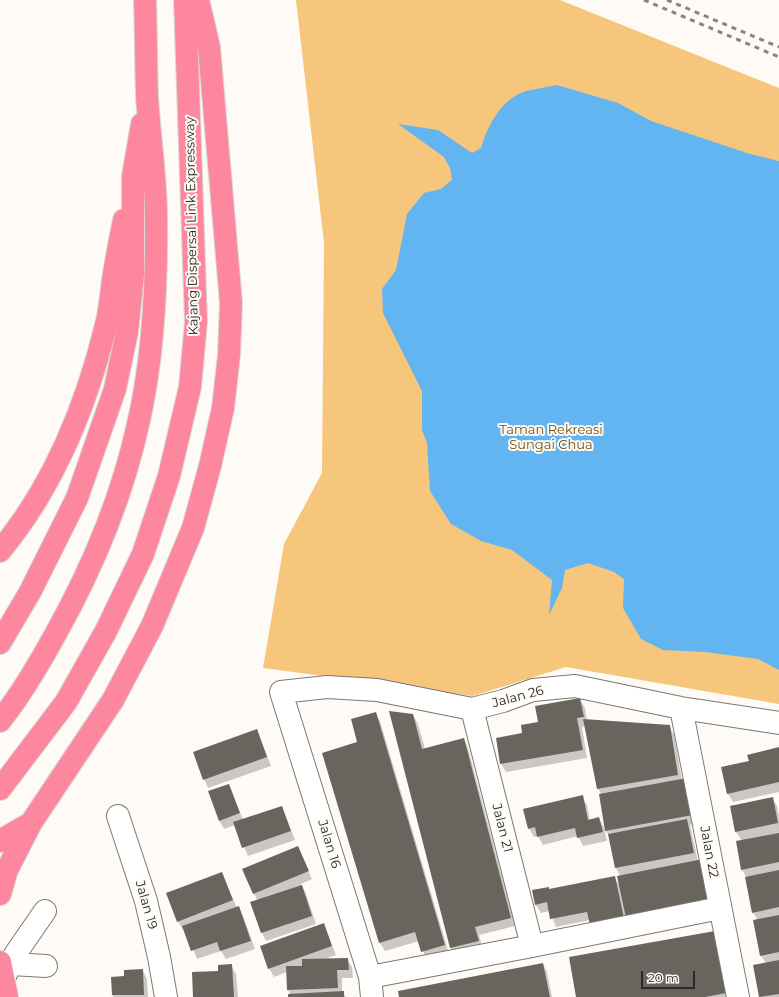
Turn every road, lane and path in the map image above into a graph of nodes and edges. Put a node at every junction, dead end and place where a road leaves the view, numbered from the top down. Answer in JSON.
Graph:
{"nodes":[{"id":1,"x":145,"y":0,"type":"edge"},
{"id":2,"x":185,"y":0,"type":"edge"},
{"id":3,"x":198,"y":0,"type":"edge"},
{"id":4,"x":147,"y":96,"type":"junction"},
{"id":5,"x":133,"y":176,"type":"junction"},
{"id":6,"x":0,"y":551,"type":"edge"},
{"id":7,"x":0,"y":643,"type":"edge"},
{"id":8,"x":280,"y":692,"type":"joint"},
{"id":9,"x":682,"y":708,"type":"junction"},
{"id":10,"x":472,"y":709,"type":"junction"},
{"id":11,"x":0,"y":721,"type":"edge"},
{"id":12,"x":779,"y":723,"type":"edge"},
{"id":13,"x":0,"y":789,"type":"edge"},
{"id":14,"x":118,"y":816,"type":"dead end"},
{"id":15,"x":31,"y":823,"type":"junction"},
{"id":16,"x":0,"y":841,"type":"edge"},
{"id":17,"x":0,"y":851,"type":"edge"},
{"id":18,"x":0,"y":894,"type":"edge"},
{"id":19,"x":720,"y":908,"type":"junction"},
{"id":20,"x":45,"y":911,"type":"dead end"},
{"id":21,"x":532,"y":946,"type":"junction"},
{"id":22,"x":46,"y":966,"type":"dead end"},
{"id":23,"x":5,"y":976,"type":"edge"},
{"id":24,"x":371,"y":987,"type":"edge"},
{"id":25,"x":166,"y":997,"type":"edge"},
{"id":26,"x":738,"y":997,"type":"edge"}],
"edges":[{"from":1,"to":4,"type":"highway"},
{"from":2,"to":13,"type":"highway","name":"Kajang Dispersal Link Expressway"},
{"from":3,"to":15,"type":"highway"},
{"from":4,"to":5,"type":"highway"},
{"from":4,"to":11,"type":"highway"},
{"from":5,"to":6,"type":"highway"},
{"from":5,"to":7,"type":"highway"},
{"from":8,"to":10,"type":"street","name":"Jalan 26"},
{"from":8,"to":24,"type":"street","name":"Jalan 16"},
{"from":9,"to":10,"type":"street","name":"Jalan 26"},
{"from":9,"to":12,"type":"street","name":"Jalan 26"},
{"from":9,"to":19,"type":"street","name":"Jalan 22"},
{"from":10,"to":21,"type":"street","name":"Jalan 21"},
{"from":14,"to":25,"type":"street","name":"Jalan 19"},
{"from":15,"to":16,"type":"highway"},
{"from":15,"to":17,"type":"highway"},
{"from":15,"to":18,"type":"highway"},
{"from":19,"to":21,"type":"street"},
{"from":19,"to":26,"type":"street","name":"Jalan 22"},
{"from":20,"to":23,"type":"street"},
{"from":21,"to":24,"type":"street"},
{"from":22,"to":23,"type":"street"}]}
